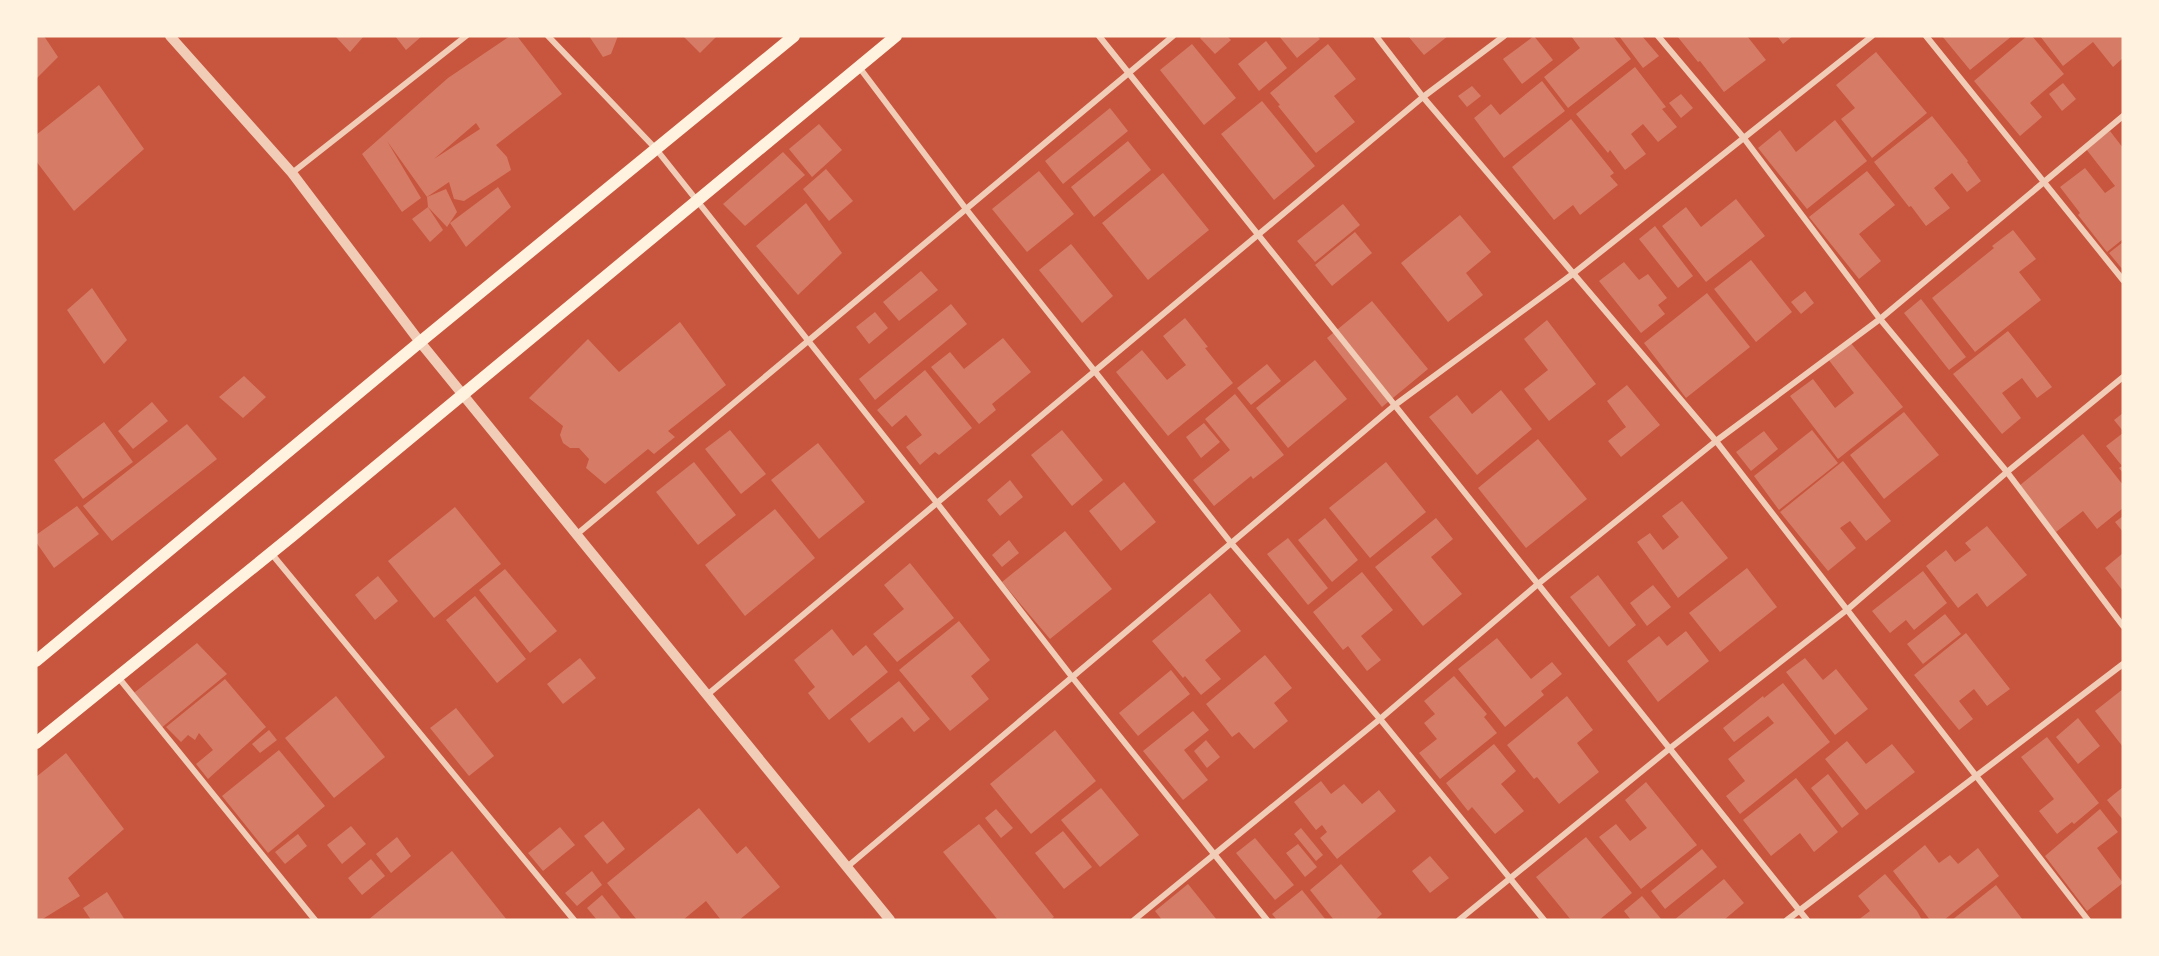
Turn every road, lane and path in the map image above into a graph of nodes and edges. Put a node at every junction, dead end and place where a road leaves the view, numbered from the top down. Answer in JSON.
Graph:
{"nodes":[{"id":1,"x":170,"y":36,"type":"edge"},
{"id":2,"x":466,"y":36,"type":"edge"},
{"id":3,"x":548,"y":36,"type":"edge"},
{"id":4,"x":794,"y":36,"type":"edge"},
{"id":5,"x":896,"y":36,"type":"edge"},
{"id":6,"x":1100,"y":36,"type":"edge"},
{"id":7,"x":1173,"y":36,"type":"edge"},
{"id":8,"x":1376,"y":36,"type":"edge"},
{"id":9,"x":1504,"y":36,"type":"edge"},
{"id":10,"x":1658,"y":36,"type":"edge"},
{"id":11,"x":1872,"y":36,"type":"edge"},
{"id":12,"x":1926,"y":36,"type":"edge"},
{"id":13,"x":859,"y":67,"type":"junction"},
{"id":14,"x":1129,"y":73,"type":"junction"},
{"id":15,"x":1423,"y":97,"type":"junction"},
{"id":16,"x":2123,"y":116,"type":"edge"},
{"id":17,"x":1743,"y":137,"type":"junction"},
{"id":18,"x":656,"y":149,"type":"junction"},
{"id":19,"x":292,"y":173,"type":"junction"},
{"id":20,"x":2044,"y":183,"type":"junction"},
{"id":21,"x":696,"y":200,"type":"junction"},
{"id":22,"x":966,"y":209,"type":"junction"},
{"id":23,"x":1258,"y":234,"type":"junction"},
{"id":24,"x":1574,"y":273,"type":"junction"},
{"id":25,"x":2123,"y":280,"type":"edge"},
{"id":26,"x":1880,"y":319,"type":"junction"},
{"id":27,"x":808,"y":340,"type":"junction"},
{"id":28,"x":420,"y":342,"type":"junction"},
{"id":29,"x":1095,"y":371,"type":"junction"},
{"id":30,"x":2123,"y":377,"type":"edge"},
{"id":31,"x":463,"y":395,"type":"junction"},
{"id":32,"x":1395,"y":405,"type":"junction"},
{"id":33,"x":1716,"y":441,"type":"junction"},
{"id":34,"x":2007,"y":472,"type":"junction"},
{"id":35,"x":937,"y":503,"type":"junction"},
{"id":36,"x":576,"y":534,"type":"junction"},
{"id":37,"x":1232,"y":543,"type":"junction"},
{"id":38,"x":271,"y":553,"type":"junction"},
{"id":39,"x":1538,"y":584,"type":"junction"},
{"id":40,"x":1848,"y":609,"type":"junction"},
{"id":41,"x":2123,"y":626,"type":"edge"},
{"id":42,"x":36,"y":661,"type":"edge"},
{"id":43,"x":2123,"y":664,"type":"edge"},
{"id":44,"x":117,"y":677,"type":"junction"},
{"id":45,"x":1072,"y":677,"type":"junction"},
{"id":46,"x":707,"y":695,"type":"junction"},
{"id":47,"x":1380,"y":719,"type":"junction"},
{"id":48,"x":36,"y":742,"type":"edge"},
{"id":49,"x":1669,"y":749,"type":"junction"},
{"id":50,"x":1976,"y":777,"type":"junction"},
{"id":51,"x":1214,"y":854,"type":"junction"},
{"id":52,"x":847,"y":867,"type":"junction"},
{"id":53,"x":1510,"y":878,"type":"junction"},
{"id":54,"x":1799,"y":910,"type":"junction"},
{"id":55,"x":315,"y":920,"type":"edge"},
{"id":56,"x":574,"y":920,"type":"edge"},
{"id":57,"x":890,"y":920,"type":"edge"},
{"id":58,"x":1134,"y":920,"type":"edge"},
{"id":59,"x":1267,"y":920,"type":"edge"},
{"id":60,"x":1459,"y":920,"type":"edge"},
{"id":61,"x":1544,"y":920,"type":"edge"},
{"id":62,"x":1787,"y":920,"type":"edge"},
{"id":63,"x":1807,"y":920,"type":"edge"},
{"id":64,"x":2088,"y":920,"type":"edge"}],
"edges":[{"from":1,"to":19,"type":"street"},
{"from":2,"to":19,"type":"street"},
{"from":3,"to":18,"type":"street"},
{"from":4,"to":18,"type":"main road"},
{"from":5,"to":13,"type":"main road"},
{"from":6,"to":14,"type":"street"},
{"from":7,"to":14,"type":"street"},
{"from":8,"to":15,"type":"street"},
{"from":9,"to":15,"type":"street"},
{"from":10,"to":17,"type":"street"},
{"from":11,"to":17,"type":"street"},
{"from":12,"to":20,"type":"street"},
{"from":13,"to":21,"type":"main road"},
{"from":13,"to":22,"type":"street"},
{"from":14,"to":22,"type":"street"},
{"from":14,"to":23,"type":"street"},
{"from":15,"to":23,"type":"street"},
{"from":15,"to":24,"type":"street"},
{"from":16,"to":20,"type":"street"},
{"from":17,"to":24,"type":"street"},
{"from":17,"to":26,"type":"street"},
{"from":18,"to":21,"type":"street"},
{"from":18,"to":28,"type":"main road"},
{"from":19,"to":28,"type":"street"},
{"from":20,"to":25,"type":"street"},
{"from":20,"to":26,"type":"street"},
{"from":21,"to":27,"type":"street"},
{"from":21,"to":31,"type":"main road"},
{"from":22,"to":27,"type":"street"},
{"from":22,"to":29,"type":"street"},
{"from":23,"to":29,"type":"street"},
{"from":23,"to":32,"type":"street"},
{"from":24,"to":32,"type":"street"},
{"from":24,"to":33,"type":"street"},
{"from":26,"to":33,"type":"street"},
{"from":26,"to":34,"type":"street"},
{"from":27,"to":35,"type":"street"},
{"from":27,"to":36,"type":"street"},
{"from":28,"to":31,"type":"street"},
{"from":28,"to":42,"type":"main road"},
{"from":29,"to":35,"type":"street"},
{"from":29,"to":37,"type":"street"},
{"from":30,"to":34,"type":"street"},
{"from":31,"to":36,"type":"street"},
{"from":31,"to":38,"type":"main road"},
{"from":32,"to":37,"type":"street"},
{"from":32,"to":39,"type":"street"},
{"from":33,"to":39,"type":"street"},
{"from":33,"to":40,"type":"street"},
{"from":34,"to":40,"type":"street"},
{"from":34,"to":41,"type":"street"},
{"from":35,"to":45,"type":"street"},
{"from":35,"to":46,"type":"street"},
{"from":36,"to":46,"type":"street"},
{"from":37,"to":45,"type":"street"},
{"from":37,"to":47,"type":"street"},
{"from":38,"to":44,"type":"main road"},
{"from":38,"to":56,"type":"street"},
{"from":39,"to":47,"type":"street"},
{"from":39,"to":49,"type":"street"},
{"from":40,"to":49,"type":"street"},
{"from":40,"to":50,"type":"street"},
{"from":43,"to":50,"type":"street"},
{"from":44,"to":48,"type":"main road"},
{"from":44,"to":55,"type":"street"},
{"from":45,"to":51,"type":"street"},
{"from":45,"to":52,"type":"street"},
{"from":46,"to":52,"type":"street"},
{"from":47,"to":51,"type":"street"},
{"from":47,"to":53,"type":"street"},
{"from":49,"to":53,"type":"street"},
{"from":49,"to":54,"type":"street"},
{"from":50,"to":54,"type":"street"},
{"from":50,"to":64,"type":"street"},
{"from":51,"to":58,"type":"street"},
{"from":51,"to":59,"type":"street"},
{"from":52,"to":57,"type":"street"},
{"from":53,"to":60,"type":"street"},
{"from":53,"to":61,"type":"street"},
{"from":54,"to":62,"type":"street"},
{"from":54,"to":63,"type":"street"}]}
